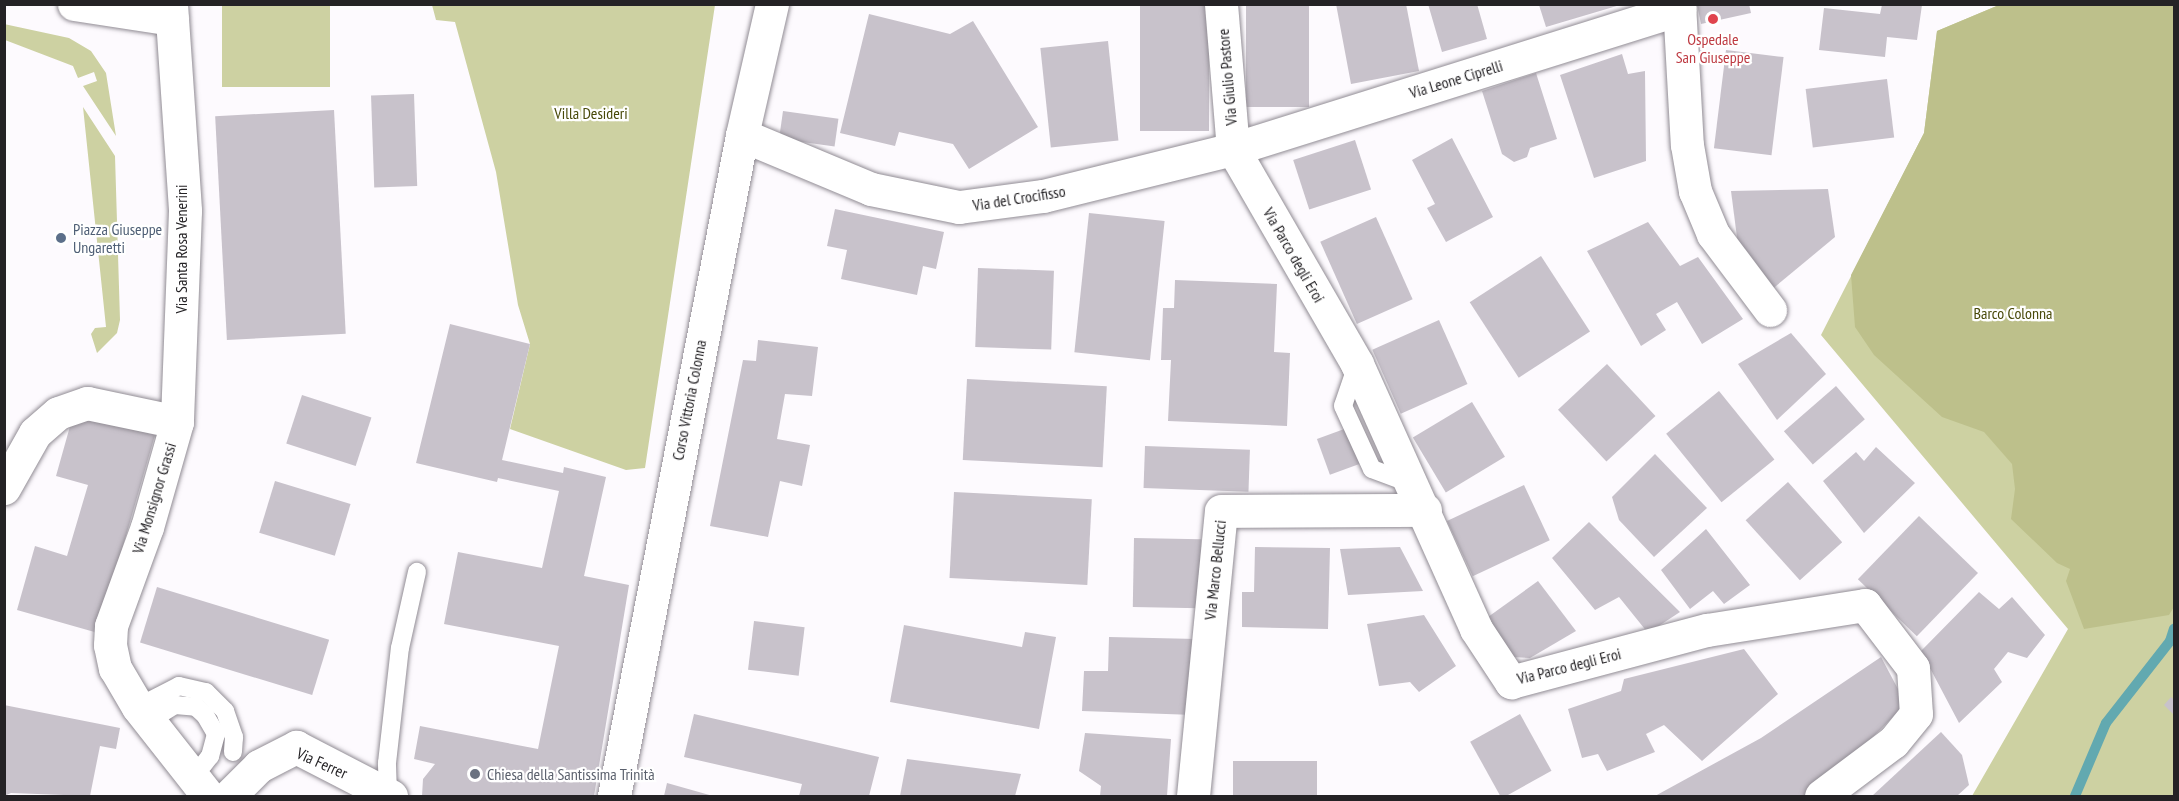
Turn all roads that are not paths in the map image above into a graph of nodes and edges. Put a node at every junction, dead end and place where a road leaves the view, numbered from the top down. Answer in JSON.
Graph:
{"nodes":[{"id":1,"x":74,"y":4,"type":"edge"},
{"id":2,"x":772,"y":4,"type":"edge"},
{"id":3,"x":1221,"y":4,"type":"edge"},
{"id":4,"x":1680,"y":7,"type":"edge"},
{"id":5,"x":171,"y":12,"type":"edge"},
{"id":6,"x":742,"y":135,"type":"junction"},
{"id":7,"x":1233,"y":149,"type":"junction"},
{"id":8,"x":1770,"y":310,"type":"dead end"},
{"id":9,"x":177,"y":422,"type":"junction"},
{"id":10,"x":4,"y":488,"type":"edge"},
{"id":11,"x":1419,"y":498,"type":"junction"},
{"id":12,"x":417,"y":572,"type":"dead end"},
{"id":13,"x":143,"y":714,"type":"junction"},
{"id":14,"x":233,"y":752,"type":"dead end"},
{"id":15,"x":206,"y":781,"type":"edge"},
{"id":16,"x":390,"y":795,"type":"edge"},
{"id":17,"x":229,"y":796,"type":"edge"},
{"id":18,"x":614,"y":796,"type":"edge"},
{"id":19,"x":1193,"y":796,"type":"edge"},
{"id":20,"x":1821,"y":796,"type":"edge"}],
"edges":[{"from":1,"to":5,"type":"street"},
{"from":2,"to":6,"type":"street","name":"Corso Vittoria Colonna"},
{"from":3,"to":7,"type":"street","name":"Via Giulio Pastore"},
{"from":4,"to":7,"type":"street","name":"Via Leone Ciprelli"},
{"from":4,"to":8,"type":"street"},
{"from":5,"to":9,"type":"street","name":"Via Santa Rosa Venerini"},
{"from":6,"to":7,"type":"street","name":"Via del Crocifisso"},
{"from":6,"to":18,"type":"street","name":"Corso Vittoria Colonna"},
{"from":7,"to":11,"type":"street","name":"Via Parco degli Eroi"},
{"from":9,"to":10,"type":"street","name":"Via Monsignor Grassi"},
{"from":9,"to":13,"type":"street","name":"Via Monsignor Grassi"},
{"from":11,"to":19,"type":"street","name":"Via Marco Bellucci"},
{"from":11,"to":20,"type":"street","name":"Via Parco degli Eroi"},
{"from":12,"to":16,"type":"lane"},
{"from":13,"to":14,"type":"lane"},
{"from":13,"to":15,"type":"street","name":"Via Monsignor Grassi"},
{"from":13,"to":15,"type":"lane"},
{"from":16,"to":17,"type":"street","name":"Via Ferrer"}]}
